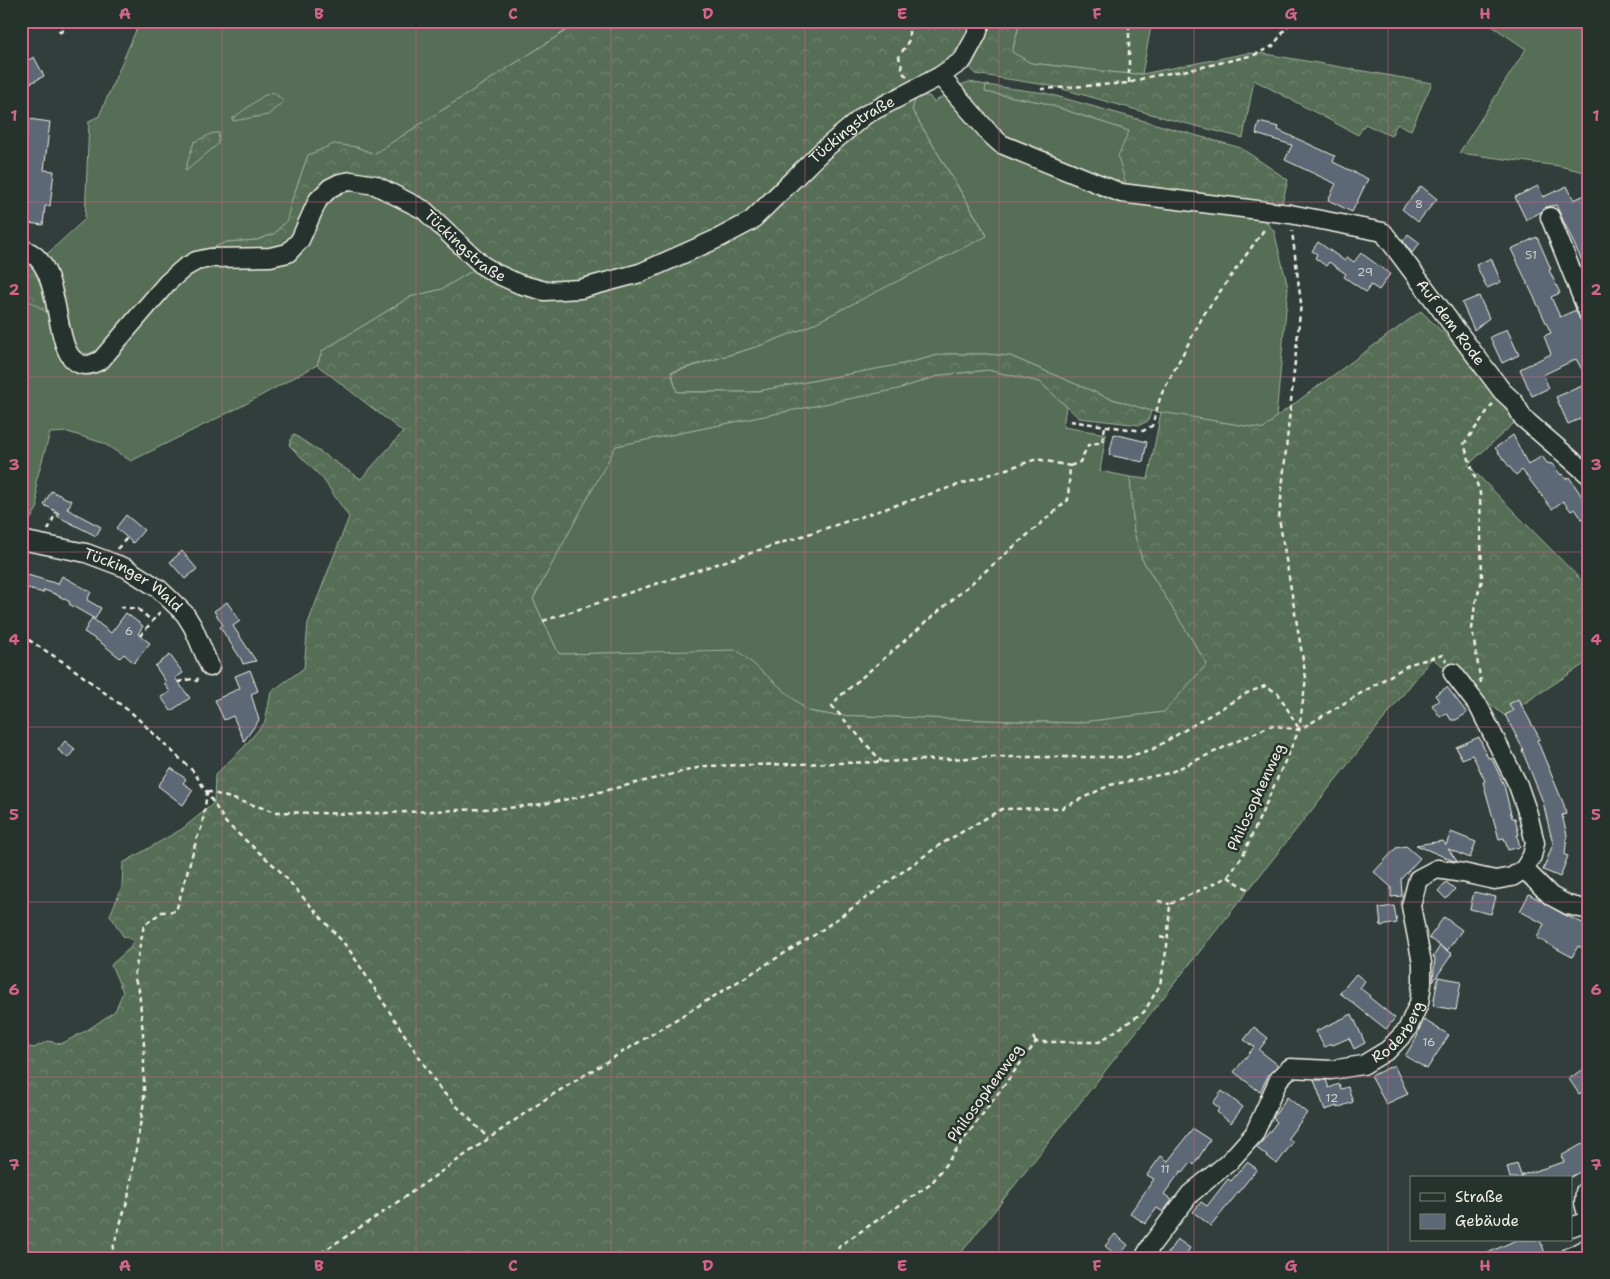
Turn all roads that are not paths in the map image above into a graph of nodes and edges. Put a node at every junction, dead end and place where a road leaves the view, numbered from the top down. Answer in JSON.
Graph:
{"nodes":[{"id":1,"x":981,"y":21,"type":"edge"},
{"id":2,"x":940,"y":76,"type":"junction"},
{"id":3,"x":1550,"y":218,"type":"dead end"},
{"id":4,"x":21,"y":249,"type":"edge"},
{"id":5,"x":1589,"y":315,"type":"edge"},
{"id":6,"x":1589,"y":475,"type":"edge"},
{"id":7,"x":21,"y":540,"type":"edge"},
{"id":8,"x":204,"y":672,"type":"road end"},
{"id":9,"x":1453,"y":673,"type":"road end"},
{"id":10,"x":1524,"y":869,"type":"junction"},
{"id":11,"x":1589,"y":910,"type":"edge"},
{"id":12,"x":1582,"y":1192,"type":"edge"},
{"id":13,"x":1588,"y":1220,"type":"edge"},
{"id":14,"x":1572,"y":1227,"type":"edge"},
{"id":15,"x":1589,"y":1246,"type":"edge"},
{"id":16,"x":1144,"y":1258,"type":"edge"},
{"id":17,"x":1568,"y":1258,"type":"edge"}],
"edges":[{"from":1,"to":2,"type":"street","name":"Tückingstraße"},
{"from":2,"to":4,"type":"street","name":"Tückingstraße"},
{"from":2,"to":6,"type":"street","name":"Auf dem Rode"},
{"from":3,"to":5,"type":"street"},
{"from":7,"to":8,"type":"street","name":"Tückinger Wald"},
{"from":9,"to":10,"type":"street"},
{"from":10,"to":11,"type":"street"},
{"from":10,"to":16,"type":"street","name":"Roderberg"},
{"from":12,"to":13,"type":"street"},
{"from":13,"to":14,"type":"street"},
{"from":15,"to":17,"type":"street"}]}
